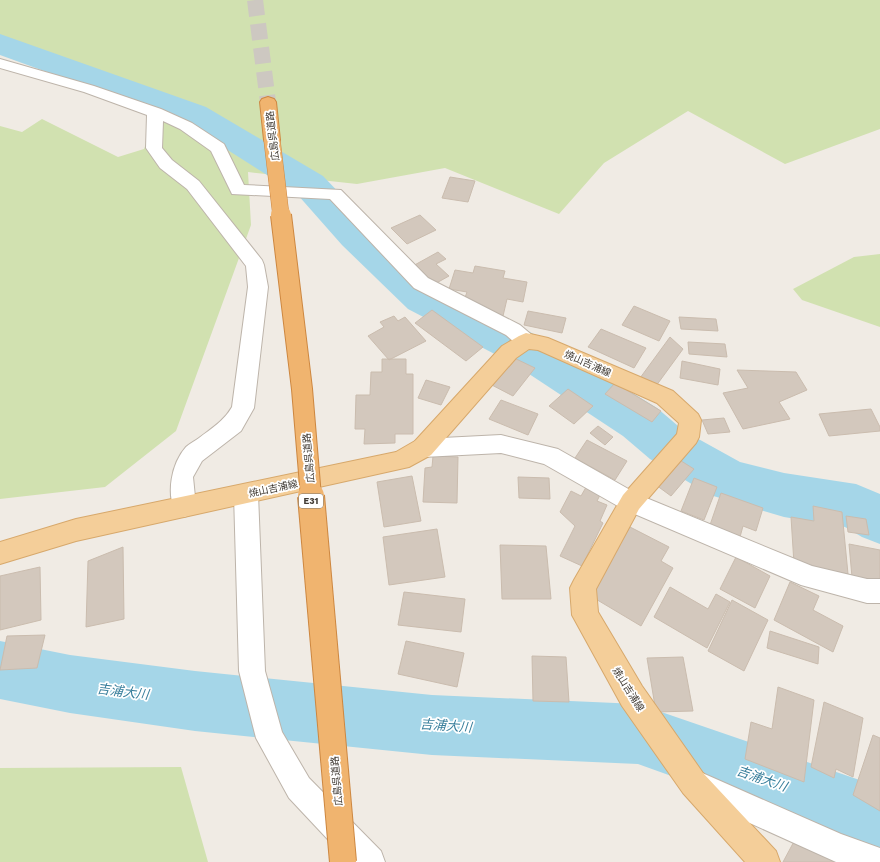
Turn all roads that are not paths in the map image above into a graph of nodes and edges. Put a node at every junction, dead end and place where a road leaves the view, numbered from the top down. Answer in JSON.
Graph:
{"nodes":[{"id":1,"x":0,"y":63,"type":"edge"},
{"id":2,"x":268,"y":102,"type":"tunnel mouth"},
{"id":3,"x":155,"y":112,"type":"junction"},
{"id":4,"x":519,"y":345,"type":"junction"},
{"id":5,"x":423,"y":448,"type":"junction"},
{"id":6,"x":246,"y":494,"type":"junction"},
{"id":7,"x":631,"y":502,"type":"junction"},
{"id":8,"x":184,"y":507,"type":"junction"},
{"id":9,"x":0,"y":552,"type":"edge"},
{"id":10,"x":880,"y":591,"type":"edge"},
{"id":11,"x":688,"y":776,"type":"junction"},
{"id":12,"x":343,"y":862,"type":"edge"},
{"id":13,"x":370,"y":862,"type":"edge"},
{"id":14,"x":765,"y":862,"type":"edge"},
{"id":15,"x":878,"y":862,"type":"edge"}],
"edges":[{"from":1,"to":3,"type":"street"},
{"from":2,"to":12,"type":"highway","name":"広島呉道路","number":"E31","bridge":true},
{"from":3,"to":4,"type":"street"},
{"from":3,"to":8,"type":"street"},
{"from":4,"to":5,"type":"main road","name":"焼山吉浦線"},
{"from":4,"to":7,"type":"main road","name":"焼山吉浦線"},
{"from":5,"to":6,"type":"main road","name":"焼山吉浦線"},
{"from":5,"to":7,"type":"street"},
{"from":6,"to":8,"type":"main road","name":"焼山吉浦線"},
{"from":6,"to":13,"type":"street"},
{"from":7,"to":10,"type":"street"},
{"from":7,"to":11,"type":"main road","name":"焼山吉浦線"},
{"from":8,"to":9,"type":"main road","name":"焼山吉浦線"},
{"from":11,"to":14,"type":"main road","name":"焼山吉浦線"},
{"from":11,"to":15,"type":"street"}]}
